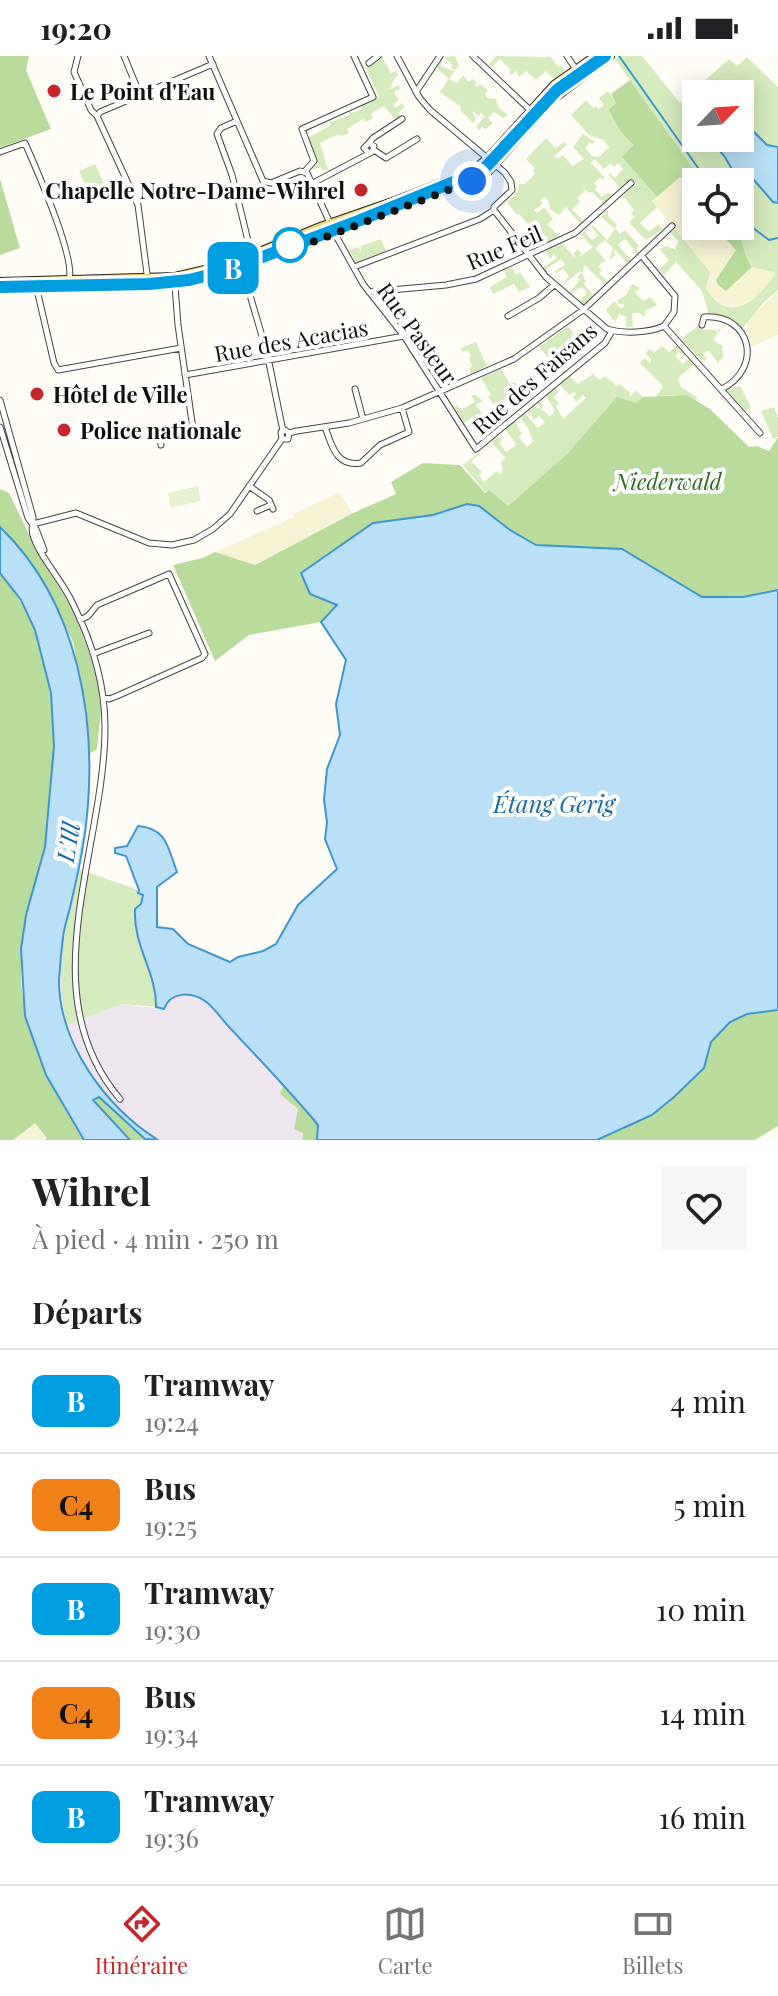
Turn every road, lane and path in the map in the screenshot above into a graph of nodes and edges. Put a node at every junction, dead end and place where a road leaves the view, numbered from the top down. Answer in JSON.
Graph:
{"nodes":[{"id":1,"x":78,"y":56,"type":"edge"},
{"id":2,"x":124,"y":56,"type":"edge"},
{"id":3,"x":209,"y":56,"type":"edge"},
{"id":4,"x":354,"y":56,"type":"edge"},
{"id":5,"x":378,"y":56,"type":"edge"},
{"id":6,"x":397,"y":56,"type":"edge"},
{"id":7,"x":440,"y":56,"type":"edge"},
{"id":8,"x":567,"y":56,"type":"edge"},
{"id":9,"x":594,"y":56,"type":"edge"},
{"id":10,"x":611,"y":56,"type":"edge"},
{"id":11,"x":476,"y":57,"type":"edge"},
{"id":12,"x":369,"y":63,"type":"dead end"},
{"id":13,"x":213,"y":64,"type":"junction"},
{"id":14,"x":575,"y":69,"type":"junction"},
{"id":15,"x":581,"y":77,"type":"junction"},
{"id":16,"x":416,"y":92,"type":"junction"},
{"id":17,"x":140,"y":95,"type":"junction"},
{"id":18,"x":530,"y":110,"type":"junction"},
{"id":19,"x":97,"y":116,"type":"junction"},
{"id":20,"x":402,"y":119,"type":"dead end"},
{"id":21,"x":237,"y":121,"type":"junction"},
{"id":22,"x":417,"y":139,"type":"dead end"},
{"id":23,"x":371,"y":151,"type":"junction"},
{"id":24,"x":0,"y":152,"type":"edge"},
{"id":25,"x":488,"y":157,"type":"junction"},
{"id":26,"x":497,"y":165,"type":"junction"},
{"id":27,"x":305,"y":171,"type":"junction"},
{"id":28,"x":313,"y":183,"type":"junction"},
{"id":29,"x":631,"y":183,"type":"dead end"},
{"id":30,"x":494,"y":210,"type":"junction"},
{"id":31,"x":331,"y":222,"type":"junction"},
{"id":32,"x":672,"y":226,"type":"dead end"},
{"id":33,"x":335,"y":234,"type":"junction"},
{"id":34,"x":251,"y":253,"type":"junction"},
{"id":35,"x":527,"y":255,"type":"junction"},
{"id":36,"x":641,"y":255,"type":"junction"},
{"id":37,"x":354,"y":267,"type":"junction"},
{"id":38,"x":242,"y":268,"type":"junction"},
{"id":39,"x":149,"y":278,"type":"junction"},
{"id":40,"x":69,"y":280,"type":"junction"},
{"id":41,"x":0,"y":281,"type":"edge"},
{"id":42,"x":554,"y":285,"type":"junction"},
{"id":43,"x":175,"y":286,"type":"junction"},
{"id":44,"x":149,"y":289,"type":"junction"},
{"id":45,"x":0,"y":290,"type":"edge"},
{"id":46,"x":37,"y":290,"type":"junction"},
{"id":47,"x":369,"y":292,"type":"junction"},
{"id":48,"x":583,"y":310,"type":"junction"},
{"id":49,"x":508,"y":316,"type":"dead end"},
{"id":50,"x":702,"y":325,"type":"dead end"},
{"id":51,"x":664,"y":326,"type":"junction"},
{"id":52,"x":612,"y":331,"type":"junction"},
{"id":53,"x":404,"y":336,"type":"junction"},
{"id":54,"x":181,"y":348,"type":"junction"},
{"id":55,"x":269,"y":361,"type":"junction"},
{"id":56,"x":185,"y":375,"type":"junction"},
{"id":57,"x":355,"y":389,"type":"dead end"},
{"id":58,"x":722,"y":389,"type":"junction"},
{"id":59,"x":441,"y":391,"type":"junction"},
{"id":60,"x":0,"y":400,"type":"edge"},
{"id":61,"x":402,"y":408,"type":"junction"},
{"id":62,"x":363,"y":420,"type":"junction"},
{"id":63,"x":0,"y":427,"type":"edge"},
{"id":64,"x":325,"y":427,"type":"junction"},
{"id":65,"x":286,"y":432,"type":"junction"},
{"id":66,"x":760,"y":433,"type":"dead end"},
{"id":67,"x":161,"y":445,"type":"dead end"},
{"id":68,"x":476,"y":449,"type":"joint"},
{"id":69,"x":15,"y":450,"type":"junction"},
{"id":70,"x":7,"y":451,"type":"junction"},
{"id":71,"x":249,"y":486,"type":"junction"},
{"id":72,"x":257,"y":511,"type":"dead end"},
{"id":73,"x":33,"y":524,"type":"junction"},
{"id":74,"x":80,"y":620,"type":"junction"},
{"id":75,"x":149,"y":633,"type":"dead end"},
{"id":76,"x":93,"y":654,"type":"junction"},
{"id":77,"x":103,"y":697,"type":"junction"},
{"id":78,"x":120,"y":1099,"type":"dead end"}],
"edges":[{"from":1,"to":19,"type":"street"},
{"from":2,"to":17,"type":"street"},
{"from":3,"to":13,"type":"street"},
{"from":4,"to":27,"type":"street"},
{"from":5,"to":12,"type":"street"},
{"from":6,"to":16,"type":"street"},
{"from":7,"to":16,"type":"street"},
{"from":8,"to":14,"type":"street"},
{"from":9,"to":14,"type":"main road"},
{"from":10,"to":15,"type":"main road"},
{"from":11,"to":18,"type":"street"},
{"from":13,"to":17,"type":"street"},
{"from":13,"to":21,"type":"street"},
{"from":14,"to":15,"type":"street"},
{"from":14,"to":18,"type":"main road"},
{"from":15,"to":26,"type":"main road"},
{"from":16,"to":25,"type":"street"},
{"from":17,"to":19,"type":"street"},
{"from":18,"to":25,"type":"main road"},
{"from":19,"to":39,"type":"street"},
{"from":20,"to":23,"type":"street"},
{"from":21,"to":27,"type":"street"},
{"from":21,"to":34,"type":"street"},
{"from":22,"to":23,"type":"street"},
{"from":23,"to":28,"type":"street"},
{"from":24,"to":40,"type":"street"},
{"from":25,"to":26,"type":"street"},
{"from":25,"to":31,"type":"main road"},
{"from":26,"to":30,"type":"street"},
{"from":26,"to":33,"type":"main road"},
{"from":27,"to":28,"type":"street","name":"Rue Pasteur"},
{"from":28,"to":31,"type":"street","name":"Rue Pasteur"},
{"from":29,"to":35,"type":"street","name":"Rue Feil"},
{"from":30,"to":35,"type":"street"},
{"from":30,"to":37,"type":"street"},
{"from":31,"to":33,"type":"street","name":"Rue Pasteur"},
{"from":31,"to":34,"type":"main road"},
{"from":32,"to":36,"type":"street"},
{"from":33,"to":37,"type":"street","name":"Rue Pasteur"},
{"from":33,"to":38,"type":"main road"},
{"from":34,"to":39,"type":"main road"},
{"from":35,"to":42,"type":"street"},
{"from":35,"to":47,"type":"street","name":"Rue Feil"},
{"from":36,"to":48,"type":"street"},
{"from":36,"to":51,"type":"street"},
{"from":37,"to":47,"type":"street","name":"Rue Pasteur"},
{"from":38,"to":43,"type":"main road"},
{"from":38,"to":55,"type":"street"},
{"from":39,"to":40,"type":"main road"},
{"from":39,"to":44,"type":"street"},
{"from":40,"to":41,"type":"main road"},
{"from":42,"to":48,"type":"street"},
{"from":42,"to":49,"type":"street"},
{"from":43,"to":44,"type":"main road"},
{"from":43,"to":54,"type":"street"},
{"from":44,"to":46,"type":"main road"},
{"from":45,"to":46,"type":"main road"},
{"from":46,"to":54,"type":"street"},
{"from":47,"to":53,"type":"street","name":"Rue Pasteur"},
{"from":48,"to":52,"type":"street"},
{"from":48,"to":59,"type":"street"},
{"from":50,"to":58,"type":"street"},
{"from":51,"to":52,"type":"street"},
{"from":51,"to":58,"type":"street"},
{"from":52,"to":68,"type":"street","name":"Rue des Faisans"},
{"from":53,"to":55,"type":"street","name":"Rue des Acacias"},
{"from":53,"to":59,"type":"street","name":"Rue Pasteur"},
{"from":54,"to":56,"type":"street"},
{"from":55,"to":56,"type":"street","name":"Rue des Acacias"},
{"from":55,"to":65,"type":"street"},
{"from":56,"to":67,"type":"street"},
{"from":57,"to":62,"type":"street"},
{"from":58,"to":66,"type":"street"},
{"from":59,"to":61,"type":"street"},
{"from":59,"to":68,"type":"street","name":"Rue Pasteur"},
{"from":60,"to":69,"type":"street"},
{"from":61,"to":62,"type":"street"},
{"from":61,"to":64,"type":"street"},
{"from":62,"to":64,"type":"street"},
{"from":63,"to":70,"type":"street"},
{"from":64,"to":65,"type":"street"},
{"from":65,"to":71,"type":"street"},
{"from":69,"to":70,"type":"street"},
{"from":69,"to":73,"type":"street"},
{"from":70,"to":73,"type":"street"},
{"from":71,"to":72,"type":"street"},
{"from":71,"to":73,"type":"street"},
{"from":73,"to":74,"type":"street"},
{"from":74,"to":76,"type":"street"},
{"from":74,"to":77,"type":"street"},
{"from":75,"to":76,"type":"street"},
{"from":76,"to":77,"type":"street"},
{"from":77,"to":78,"type":"street"}]}
